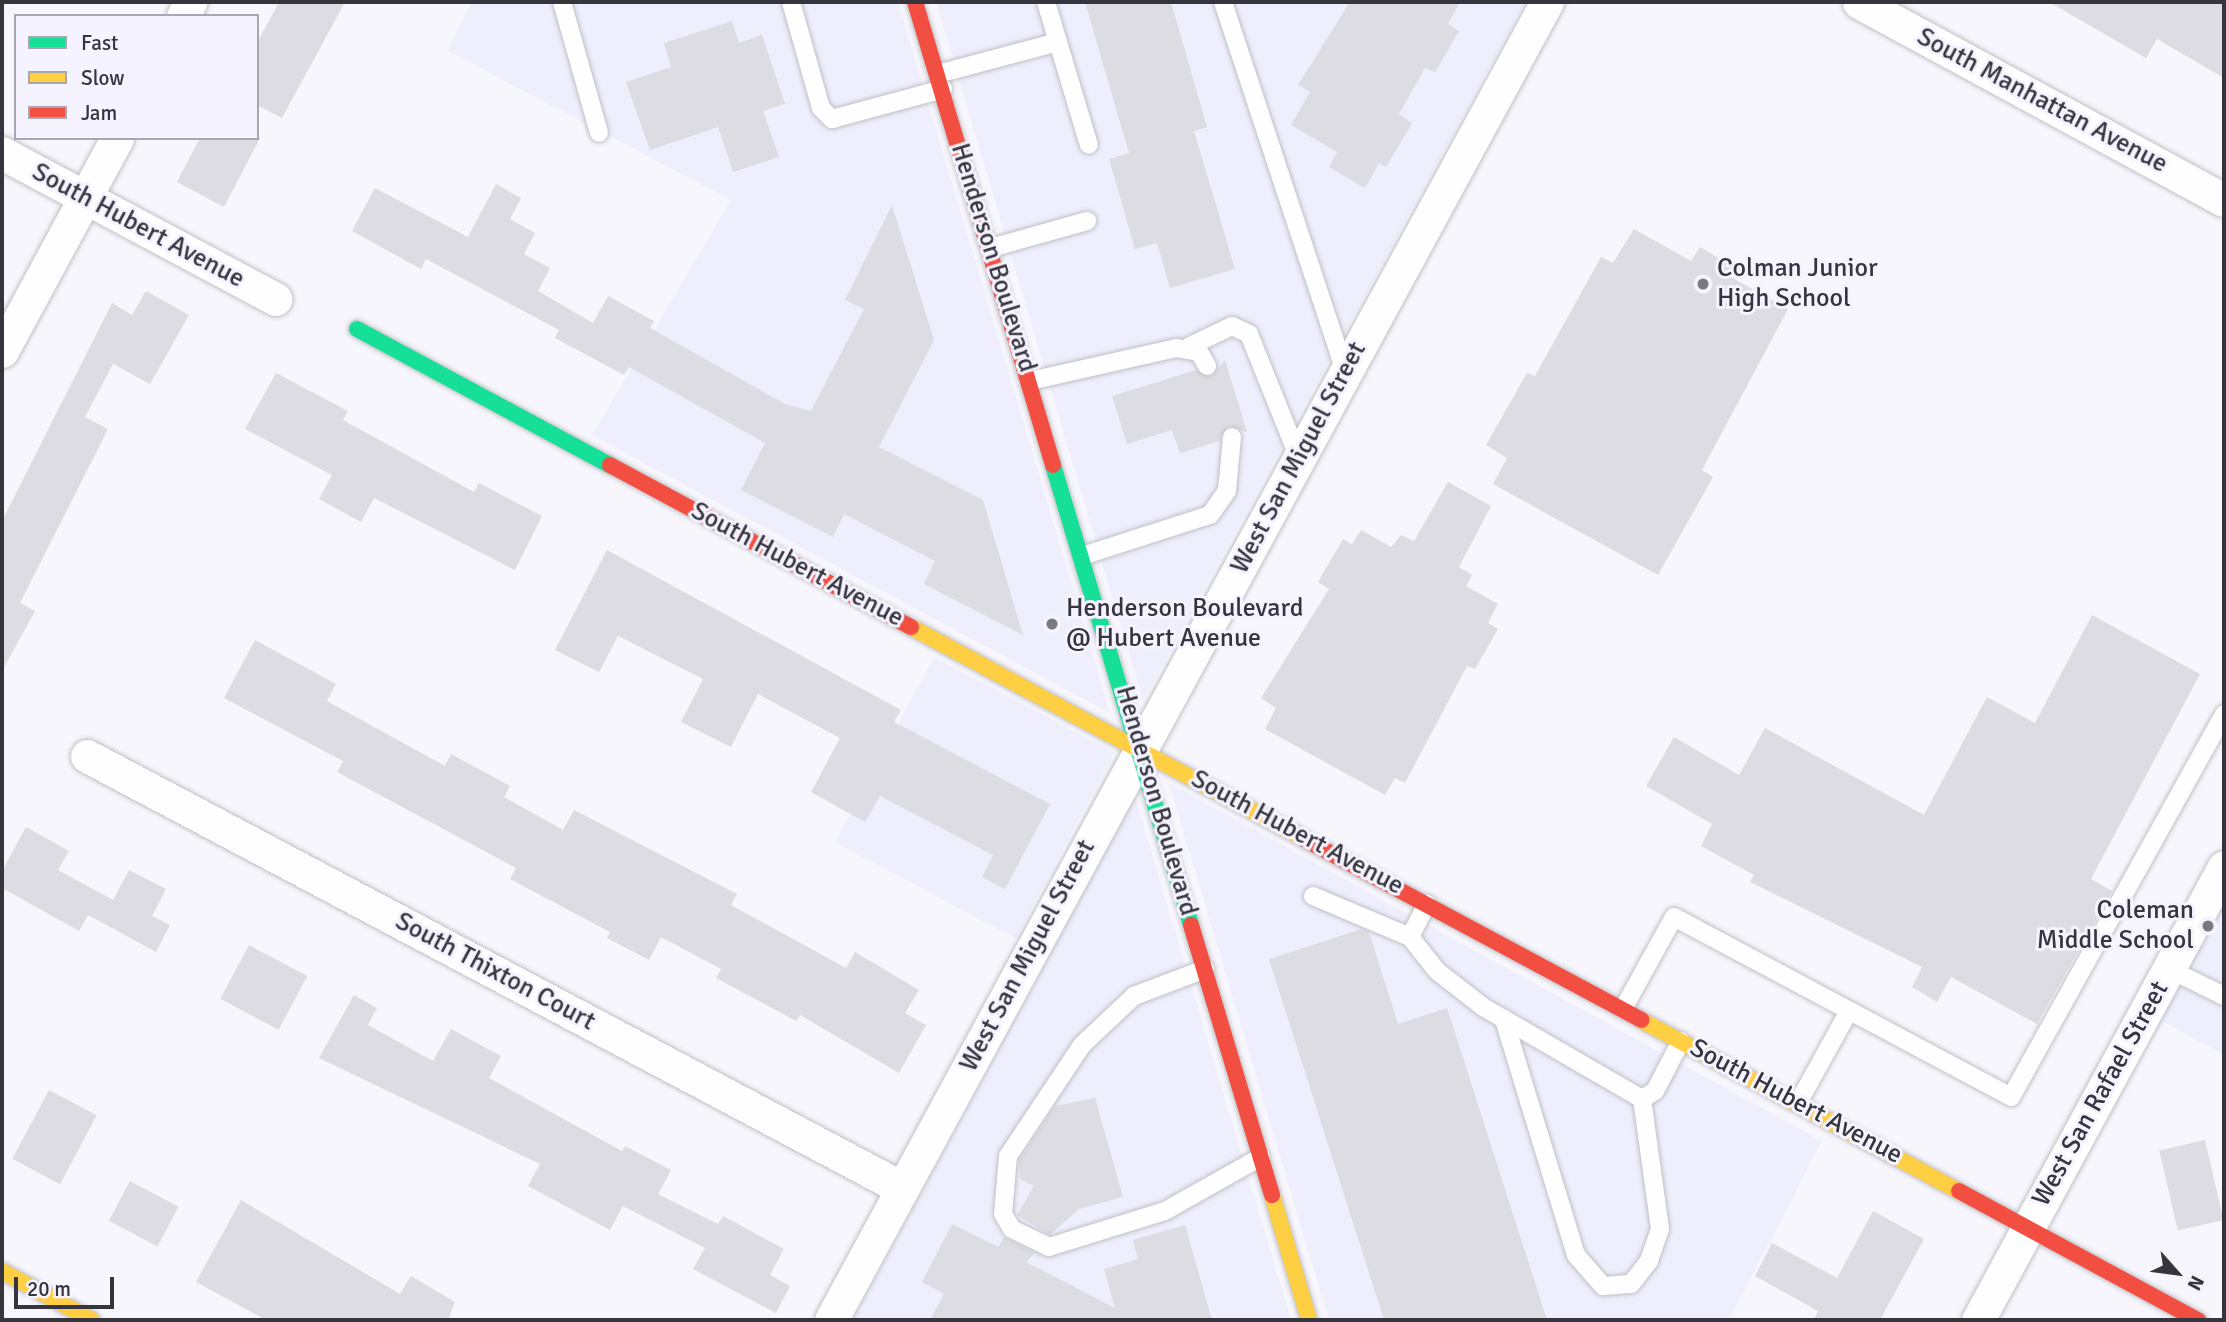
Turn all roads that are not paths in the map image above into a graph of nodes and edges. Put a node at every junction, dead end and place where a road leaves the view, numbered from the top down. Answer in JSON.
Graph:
{"nodes":[{"id":1,"x":562,"y":2,"type":"edge"},
{"id":2,"x":791,"y":2,"type":"edge"},
{"id":3,"x":915,"y":2,"type":"edge"},
{"id":4,"x":1046,"y":2,"type":"edge"},
{"id":5,"x":1223,"y":2,"type":"edge"},
{"id":6,"x":1547,"y":2,"type":"edge"},
{"id":7,"x":1859,"y":2,"type":"edge"},
{"id":8,"x":1058,"y":42,"type":"junction"},
{"id":9,"x":941,"y":82,"type":"junction"},
{"id":10,"x":598,"y":133,"type":"dead end"},
{"id":11,"x":116,"y":140,"type":"edge"},
{"id":12,"x":1090,"y":145,"type":"dead end"},
{"id":13,"x":2,"y":153,"type":"edge"},
{"id":14,"x":84,"y":198,"type":"junction"},
{"id":15,"x":2224,"y":200,"type":"edge"},
{"id":16,"x":1087,"y":221,"type":"dead end"},
{"id":17,"x":991,"y":248,"type":"junction"},
{"id":18,"x":275,"y":299,"type":"dead end"},
{"id":19,"x":357,"y":329,"type":"dead end"},
{"id":20,"x":1188,"y":347,"type":"junction"},
{"id":21,"x":2,"y":351,"type":"edge"},
{"id":22,"x":1207,"y":366,"type":"dead end"},
{"id":23,"x":1345,"y":372,"type":"junction"},
{"id":24,"x":1030,"y":381,"type":"junction"},
{"id":25,"x":1232,"y":437,"type":"dead end"},
{"id":26,"x":1298,"y":456,"type":"junction"},
{"id":27,"x":1082,"y":556,"type":"junction"},
{"id":28,"x":2224,"y":714,"type":"edge"},
{"id":29,"x":1141,"y":750,"type":"junction"},
{"id":30,"x":87,"y":756,"type":"dead end"},
{"id":31,"x":2221,"y":879,"type":"edge"},
{"id":32,"x":1313,"y":896,"type":"dead end"},
{"id":33,"x":1427,"y":904,"type":"junction"},
{"id":34,"x":1410,"y":937,"type":"junction"},
{"id":35,"x":1205,"y":969,"type":"junction"},
{"id":36,"x":2169,"y":969,"type":"junction"},
{"id":37,"x":2224,"y":996,"type":"edge"},
{"id":38,"x":1623,"y":1009,"type":"junction"},
{"id":39,"x":1849,"y":1010,"type":"junction"},
{"id":40,"x":1504,"y":1019,"type":"junction"},
{"id":41,"x":1682,"y":1041,"type":"junction"},
{"id":42,"x":1642,"y":1099,"type":"junction"},
{"id":43,"x":1798,"y":1103,"type":"junction"},
{"id":44,"x":1261,"y":1157,"type":"junction"},
{"id":45,"x":902,"y":1188,"type":"junction"},
{"id":46,"x":2029,"y":1227,"type":"junction"},
{"id":47,"x":2,"y":1271,"type":"edge"},
{"id":48,"x":92,"y":1320,"type":"edge"},
{"id":49,"x":831,"y":1320,"type":"edge"},
{"id":50,"x":1309,"y":1320,"type":"edge"},
{"id":51,"x":1978,"y":1320,"type":"edge"},
{"id":52,"x":2198,"y":1320,"type":"edge"}],
"edges":[{"from":1,"to":10,"type":"lane"},
{"from":2,"to":9,"type":"lane"},
{"from":3,"to":9,"type":"street","name":"Henderson Boulevard"},
{"from":4,"to":8,"type":"lane"},
{"from":5,"to":23,"type":"lane"},
{"from":6,"to":23,"type":"street","name":"West San Miguel Street"},
{"from":7,"to":15,"type":"street","name":"South Manhattan Avenue"},
{"from":8,"to":9,"type":"lane"},
{"from":8,"to":12,"type":"lane"},
{"from":9,"to":17,"type":"street","name":"Henderson Boulevard"},
{"from":11,"to":14,"type":"street"},
{"from":13,"to":14,"type":"street","name":"South Hubert Avenue"},
{"from":14,"to":18,"type":"street","name":"South Hubert Avenue"},
{"from":14,"to":21,"type":"street"},
{"from":16,"to":17,"type":"lane"},
{"from":17,"to":24,"type":"street","name":"Henderson Boulevard"},
{"from":19,"to":29,"type":"street","name":"South Hubert Avenue"},
{"from":20,"to":22,"type":"lane"},
{"from":20,"to":24,"type":"lane"},
{"from":20,"to":26,"type":"lane"},
{"from":23,"to":26,"type":"street","name":"West San Miguel Street"},
{"from":24,"to":27,"type":"street","name":"Henderson Boulevard"},
{"from":25,"to":27,"type":"lane"},
{"from":26,"to":29,"type":"street","name":"West San Miguel Street"},
{"from":27,"to":29,"type":"street","name":"Henderson Boulevard"},
{"from":28,"to":39,"type":"lane"},
{"from":29,"to":33,"type":"street","name":"South Hubert Avenue"},
{"from":29,"to":35,"type":"street","name":"Henderson Boulevard"},
{"from":29,"to":45,"type":"street","name":"West San Miguel Street"},
{"from":30,"to":45,"type":"street","name":"South Thixton Court"},
{"from":31,"to":36,"type":"street","name":"West San Rafael Street"},
{"from":32,"to":34,"type":"lane"},
{"from":33,"to":34,"type":"lane"},
{"from":33,"to":38,"type":"street","name":"South Hubert Avenue"},
{"from":34,"to":40,"type":"lane"},
{"from":35,"to":44,"type":"street","name":"Henderson Boulevard"},
{"from":35,"to":44,"type":"lane"},
{"from":36,"to":37,"type":"lane"},
{"from":36,"to":46,"type":"street","name":"West San Rafael Street"},
{"from":38,"to":39,"type":"lane"},
{"from":38,"to":41,"type":"street","name":"South Hubert Avenue"},
{"from":39,"to":43,"type":"lane"},
{"from":40,"to":42,"type":"lane"},
{"from":40,"to":42,"type":"lane"},
{"from":41,"to":42,"type":"lane"},
{"from":41,"to":43,"type":"street","name":"South Hubert Avenue"},
{"from":43,"to":46,"type":"street","name":"South Hubert Avenue"},
{"from":44,"to":50,"type":"street","name":"Henderson Boulevard"},
{"from":45,"to":49,"type":"street","name":"West San Miguel Street"},
{"from":46,"to":51,"type":"street","name":"West San Rafael Street"},
{"from":46,"to":52,"type":"street","name":"South Hubert Avenue"},
{"from":47,"to":48,"type":"street"}]}
